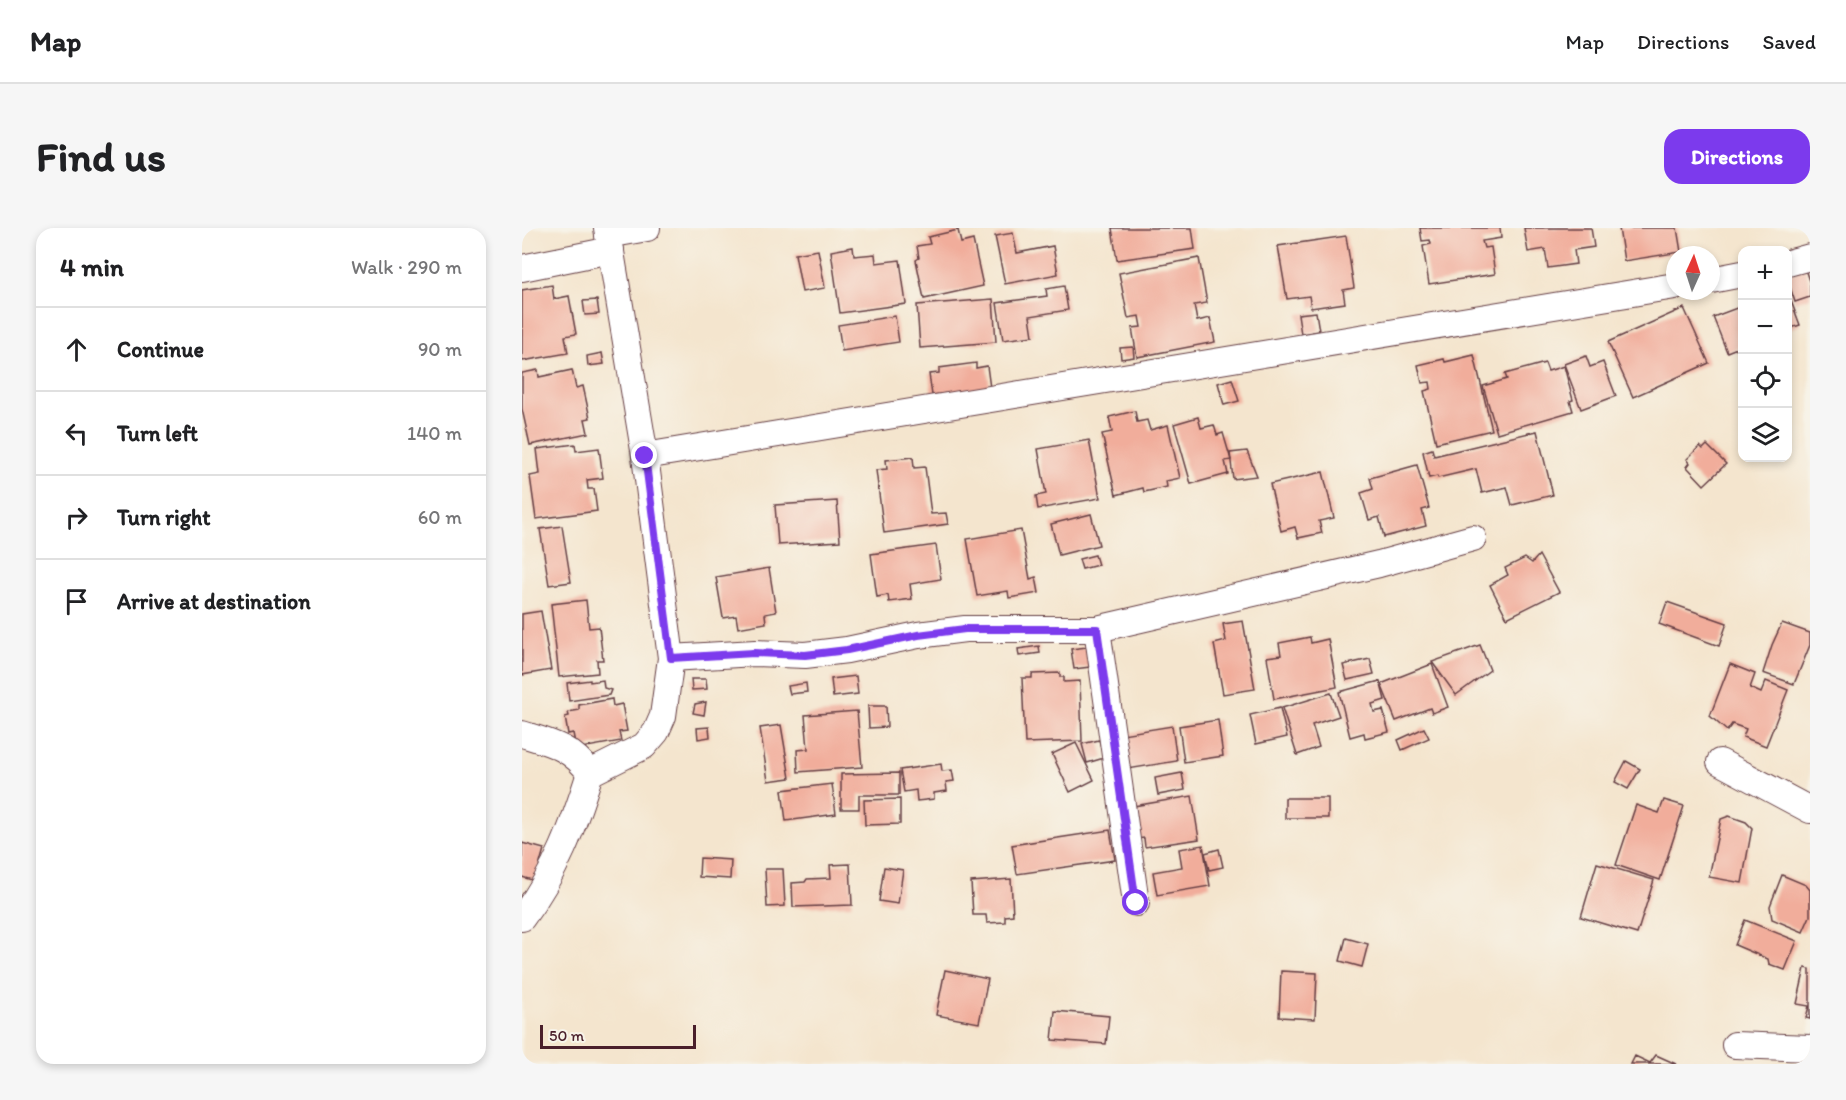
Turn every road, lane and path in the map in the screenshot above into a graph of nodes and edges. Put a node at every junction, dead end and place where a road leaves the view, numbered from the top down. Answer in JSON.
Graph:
{"nodes":[{"id":1,"x":647,"y":228,"type":"edge"},
{"id":2,"x":608,"y":238,"type":"edge"},
{"id":3,"x":1810,"y":257,"type":"edge"},
{"id":4,"x":1792,"y":262,"type":"edge"},
{"id":5,"x":522,"y":268,"type":"edge"},
{"id":6,"x":1738,"y":275,"type":"edge"},
{"id":7,"x":1720,"y":278,"type":"edge"},
{"id":8,"x":1666,"y":287,"type":"edge"},
{"id":9,"x":645,"y":456,"type":"junction"},
{"id":10,"x":1473,"y":538,"type":"dead end"},
{"id":11,"x":1097,"y":629,"type":"junction"},
{"id":12,"x":671,"y":658,"type":"junction"},
{"id":13,"x":522,"y":734,"type":"edge"},
{"id":14,"x":1720,"y":762,"type":"dead end"},
{"id":15,"x":590,"y":773,"type":"junction"},
{"id":16,"x":1810,"y":810,"type":"edge"},
{"id":17,"x":1136,"y":903,"type":"dead end"},
{"id":18,"x":522,"y":918,"type":"edge"},
{"id":19,"x":1735,"y":1045,"type":"dead end"},
{"id":20,"x":1810,"y":1048,"type":"edge"}],
"edges":[{"from":1,"to":2,"type":"street"},
{"from":2,"to":5,"type":"street"},
{"from":2,"to":9,"type":"street"},
{"from":3,"to":4,"type":"street"},
{"from":6,"to":7,"type":"street"},
{"from":8,"to":9,"type":"street"},
{"from":9,"to":12,"type":"street"},
{"from":10,"to":11,"type":"street"},
{"from":11,"to":12,"type":"street"},
{"from":11,"to":17,"type":"street"},
{"from":12,"to":15,"type":"street"},
{"from":13,"to":15,"type":"street"},
{"from":14,"to":16,"type":"street"},
{"from":15,"to":18,"type":"street"},
{"from":19,"to":20,"type":"street"}]}
